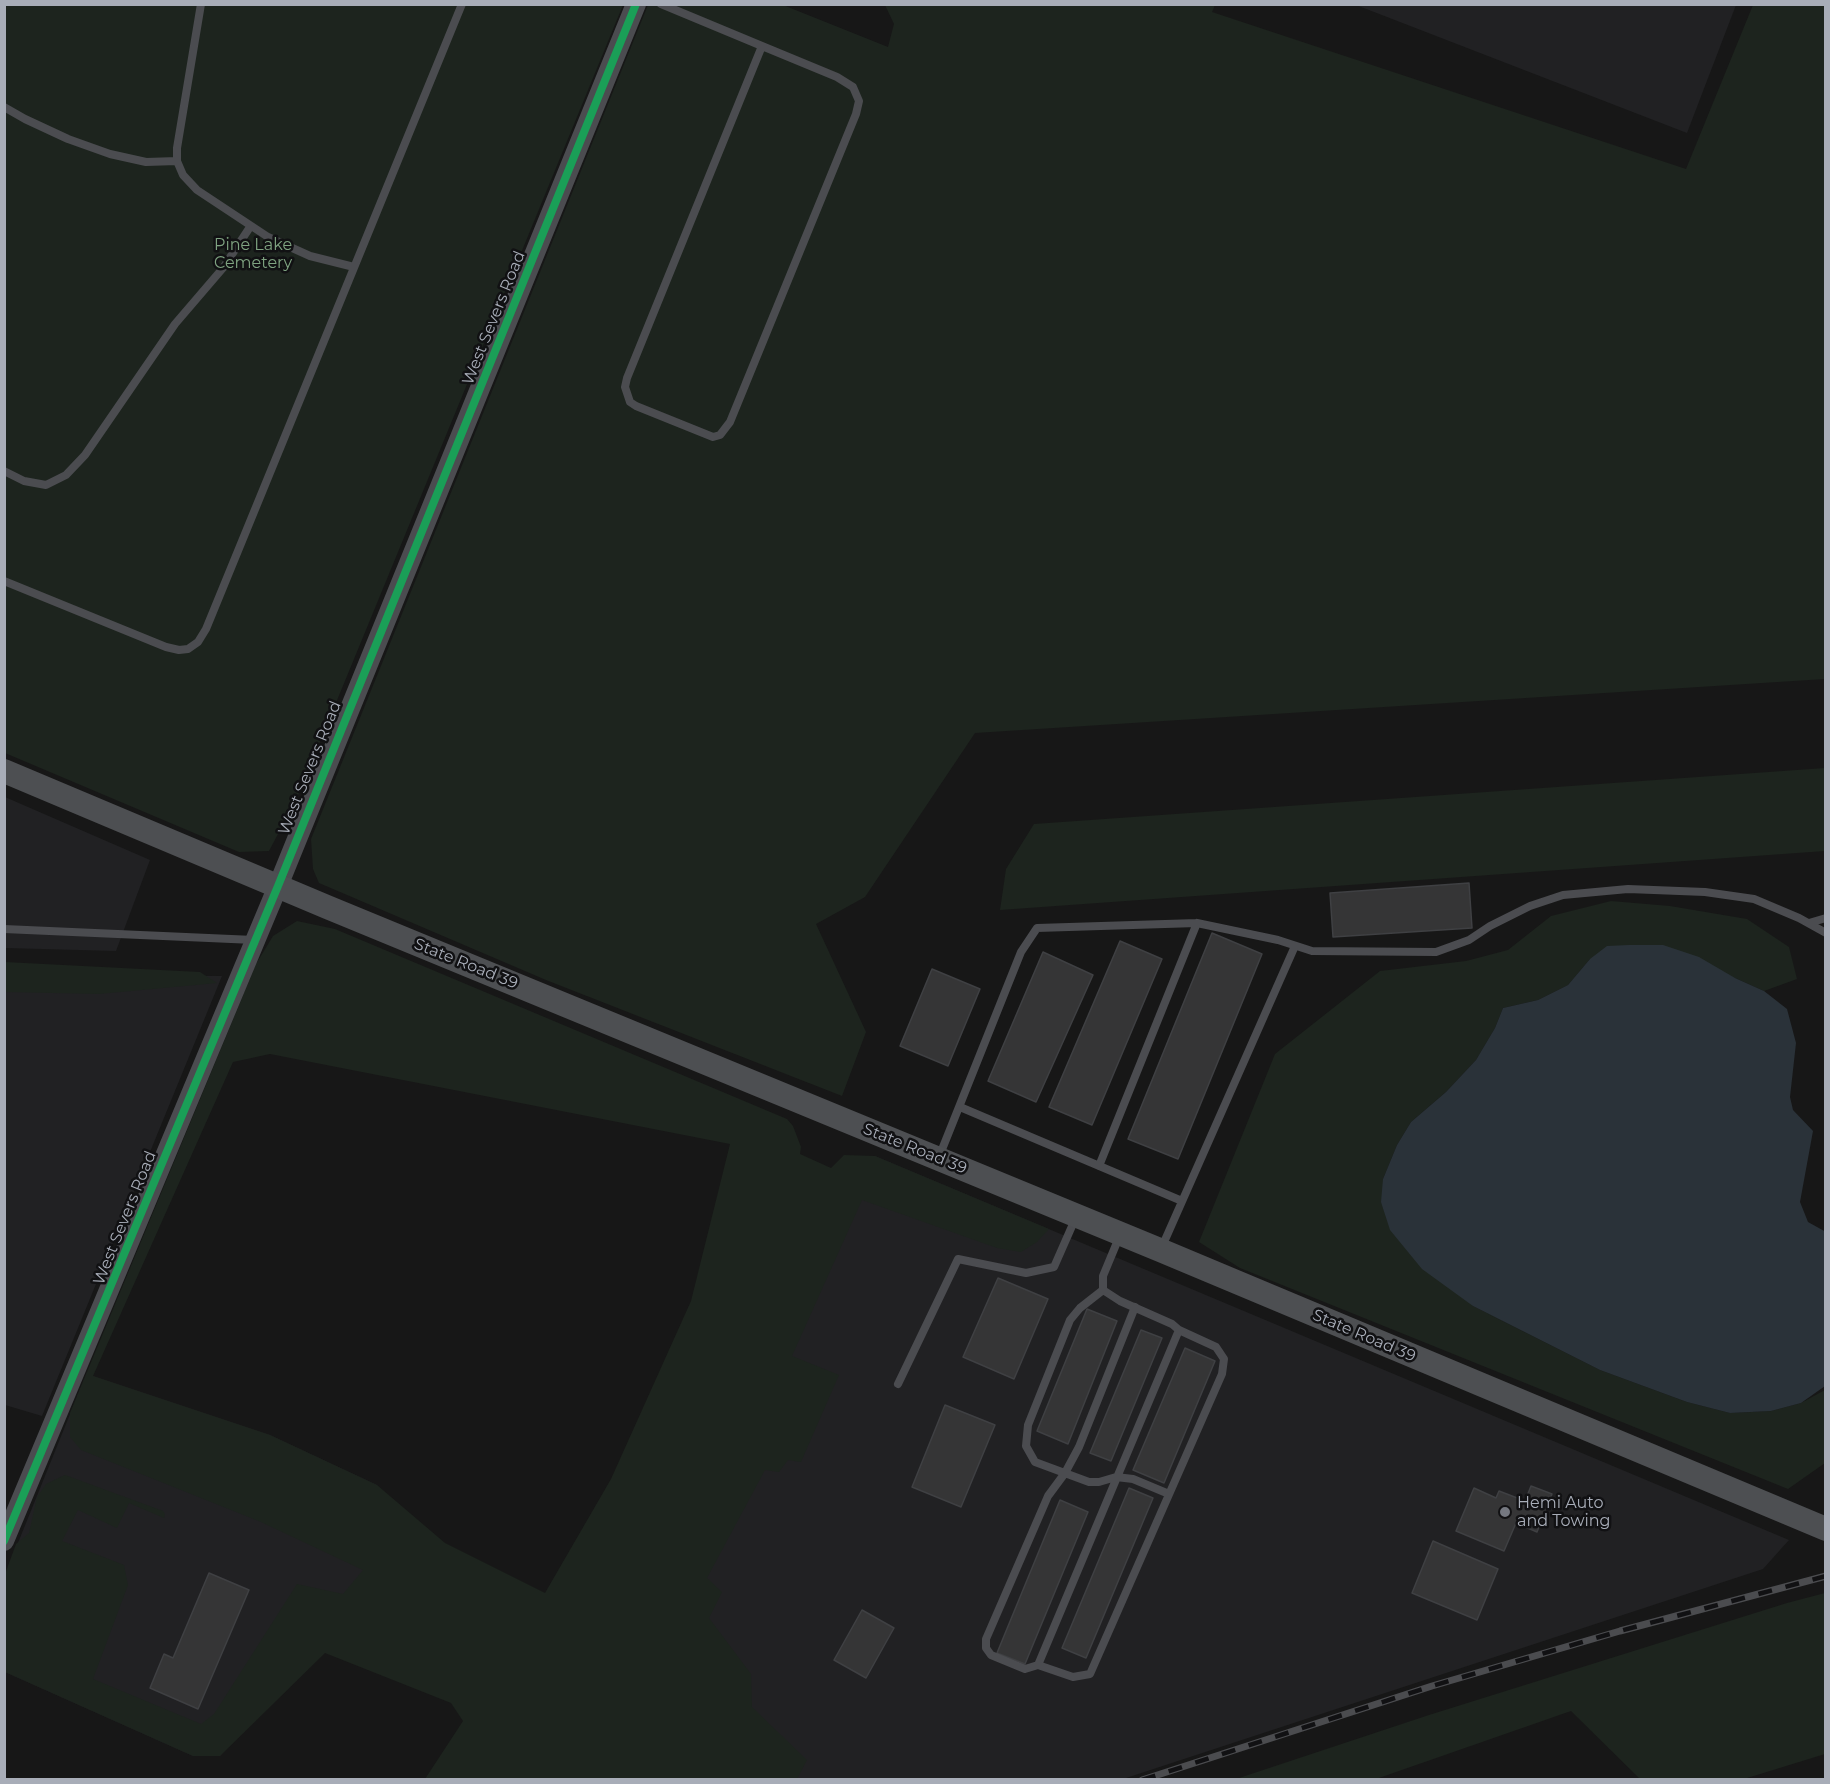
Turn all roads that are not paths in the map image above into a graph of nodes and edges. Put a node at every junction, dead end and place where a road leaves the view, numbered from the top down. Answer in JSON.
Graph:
{"nodes":[{"id":1,"x":201,"y":4,"type":"edge"},
{"id":2,"x":462,"y":4,"type":"edge"},
{"id":3,"x":636,"y":4,"type":"edge"},
{"id":4,"x":661,"y":4,"type":"edge"},
{"id":5,"x":762,"y":46,"type":"junction"},
{"id":6,"x":4,"y":107,"type":"edge"},
{"id":7,"x":177,"y":161,"type":"junction"},
{"id":8,"x":250,"y":227,"type":"junction"},
{"id":9,"x":354,"y":267,"type":"junction"},
{"id":10,"x":4,"y":471,"type":"edge"},
{"id":11,"x":4,"y":581,"type":"edge"},
{"id":12,"x":4,"y":771,"type":"edge"},
{"id":13,"x":278,"y":886,"type":"junction"},
{"id":14,"x":1826,"y":918,"type":"edge"},
{"id":15,"x":1197,"y":923,"type":"junction"},
{"id":16,"x":1809,"y":923,"type":"junction"},
{"id":17,"x":4,"y":929,"type":"edge"},
{"id":18,"x":1826,"y":933,"type":"edge"},
{"id":19,"x":254,"y":940,"type":"junction"},
{"id":20,"x":1295,"y":946,"type":"junction"},
{"id":21,"x":960,"y":1107,"type":"junction"},
{"id":22,"x":939,"y":1159,"type":"junction"},
{"id":23,"x":1099,"y":1166,"type":"junction"},
{"id":24,"x":1182,"y":1201,"type":"junction"},
{"id":25,"x":1076,"y":1216,"type":"junction"},
{"id":26,"x":1120,"y":1234,"type":"junction"},
{"id":27,"x":1161,"y":1250,"type":"junction"},
{"id":28,"x":1103,"y":1290,"type":"junction"},
{"id":29,"x":1135,"y":1307,"type":"junction"},
{"id":30,"x":1179,"y":1330,"type":"junction"},
{"id":31,"x":898,"y":1384,"type":"dead end"},
{"id":32,"x":1065,"y":1473,"type":"junction"},
{"id":33,"x":1116,"y":1477,"type":"junction"},
{"id":34,"x":1168,"y":1494,"type":"junction"},
{"id":35,"x":1826,"y":1529,"type":"edge"},
{"id":36,"x":4,"y":1540,"type":"edge"},
{"id":37,"x":1038,"y":1665,"type":"junction"}],
"edges":[{"from":1,"to":7,"type":"lane"},
{"from":2,"to":9,"type":"lane"},
{"from":3,"to":13,"type":"street","name":"West Severs Road"},
{"from":4,"to":5,"type":"lane"},
{"from":5,"to":5,"type":"lane"},
{"from":6,"to":7,"type":"lane"},
{"from":7,"to":8,"type":"lane"},
{"from":8,"to":9,"type":"lane"},
{"from":8,"to":10,"type":"lane"},
{"from":9,"to":11,"type":"lane"},
{"from":12,"to":13,"type":"main road","name":"State Road 39"},
{"from":13,"to":19,"type":"street","name":"West Severs Road"},
{"from":13,"to":22,"type":"main road","name":"State Road 39"},
{"from":14,"to":16,"type":"lane"},
{"from":15,"to":20,"type":"lane"},
{"from":15,"to":21,"type":"lane"},
{"from":15,"to":23,"type":"lane"},
{"from":16,"to":18,"type":"lane"},
{"from":16,"to":20,"type":"lane"},
{"from":17,"to":19,"type":"lane"},
{"from":19,"to":36,"type":"street","name":"West Severs Road"},
{"from":20,"to":24,"type":"lane"},
{"from":21,"to":22,"type":"lane"},
{"from":21,"to":23,"type":"lane"},
{"from":22,"to":25,"type":"main road","name":"State Road 39"},
{"from":23,"to":24,"type":"lane"},
{"from":24,"to":27,"type":"lane"},
{"from":25,"to":26,"type":"main road","name":"State Road 39"},
{"from":25,"to":31,"type":"lane"},
{"from":26,"to":27,"type":"main road","name":"State Road 39"},
{"from":26,"to":28,"type":"lane"},
{"from":27,"to":35,"type":"main road","name":"State Road 39"},
{"from":28,"to":29,"type":"lane"},
{"from":28,"to":32,"type":"lane"},
{"from":29,"to":30,"type":"lane"},
{"from":29,"to":32,"type":"lane"},
{"from":30,"to":33,"type":"lane"},
{"from":30,"to":34,"type":"lane"},
{"from":32,"to":33,"type":"lane"},
{"from":32,"to":37,"type":"lane"},
{"from":33,"to":34,"type":"lane"},
{"from":33,"to":37,"type":"lane"},
{"from":34,"to":37,"type":"lane"}]}
